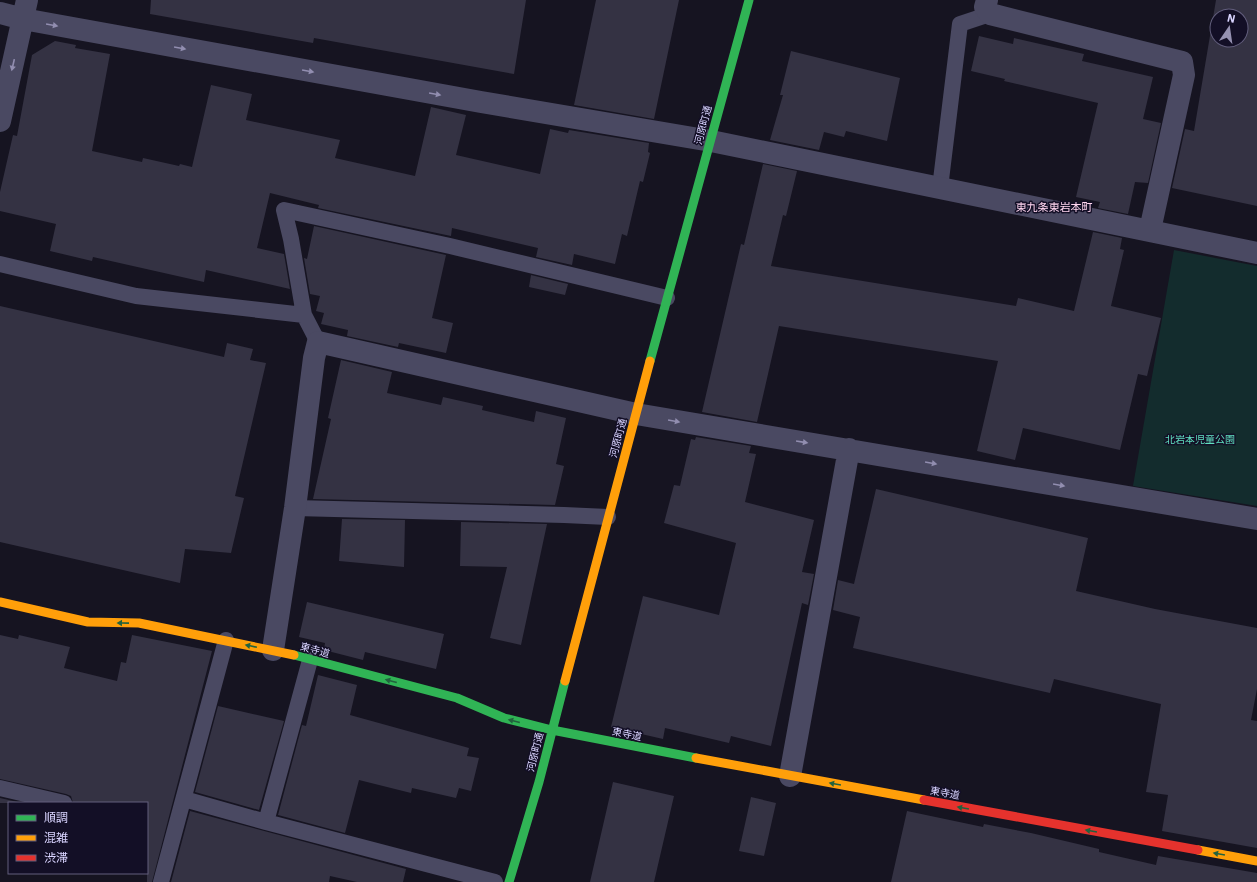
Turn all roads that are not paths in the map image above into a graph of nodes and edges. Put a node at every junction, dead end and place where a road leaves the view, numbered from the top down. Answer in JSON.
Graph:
{"nodes":[{"id":1,"x":749,"y":0,"type":"edge"},
{"id":2,"x":988,"y":7,"type":"edge"},
{"id":3,"x":25,"y":10,"type":"edge"},
{"id":4,"x":0,"y":13,"type":"edge"},
{"id":5,"x":0,"y":121,"type":"edge"},
{"id":6,"x":711,"y":141,"type":"junction"},
{"id":7,"x":940,"y":188,"type":"junction"},
{"id":8,"x":1150,"y":230,"type":"junction"},
{"id":9,"x":1257,"y":253,"type":"edge"},
{"id":10,"x":0,"y":264,"type":"edge"},
{"id":11,"x":667,"y":298,"type":"junction"},
{"id":12,"x":304,"y":314,"type":"junction"},
{"id":13,"x":318,"y":342,"type":"junction"},
{"id":14,"x":636,"y":414,"type":"junction"},
{"id":15,"x":849,"y":449,"type":"junction"},
{"id":16,"x":295,"y":508,"type":"junction"},
{"id":17,"x":608,"y":517,"type":"junction"},
{"id":18,"x":1257,"y":518,"type":"edge"},
{"id":19,"x":0,"y":602,"type":"edge"},
{"id":20,"x":226,"y":640,"type":"junction"},
{"id":21,"x":273,"y":650,"type":"junction"},
{"id":22,"x":310,"y":660,"type":"junction"},
{"id":23,"x":552,"y":730,"type":"junction"},
{"id":24,"x":790,"y":776,"type":"junction"},
{"id":25,"x":0,"y":788,"type":"edge"},
{"id":26,"x":184,"y":799,"type":"junction"},
{"id":27,"x":60,"y":802,"type":"edge"},
{"id":28,"x":266,"y":822,"type":"junction"},
{"id":29,"x":1257,"y":861,"type":"edge"},
{"id":30,"x":161,"y":882,"type":"edge"},
{"id":31,"x":495,"y":882,"type":"edge"},
{"id":32,"x":509,"y":882,"type":"edge"}],
"edges":[{"from":1,"to":6,"type":"main road","name":"河原町通"},
{"from":2,"to":7,"type":"lane"},
{"from":2,"to":8,"type":"street"},
{"from":3,"to":4,"type":"street"},
{"from":3,"to":5,"type":"street","one_way":true},
{"from":3,"to":6,"type":"street","one_way":true},
{"from":6,"to":7,"type":"street"},
{"from":6,"to":11,"type":"main road","name":"河原町通"},
{"from":7,"to":8,"type":"street"},
{"from":8,"to":9,"type":"street"},
{"from":10,"to":12,"type":"lane"},
{"from":11,"to":12,"type":"lane"},
{"from":11,"to":14,"type":"main road","name":"河原町通"},
{"from":12,"to":13,"type":"lane"},
{"from":13,"to":14,"type":"street"},
{"from":13,"to":16,"type":"street"},
{"from":14,"to":15,"type":"street","one_way":true},
{"from":14,"to":17,"type":"main road","name":"河原町通"},
{"from":15,"to":18,"type":"street","one_way":true},
{"from":15,"to":24,"type":"street"},
{"from":16,"to":17,"type":"lane"},
{"from":16,"to":21,"type":"street"},
{"from":17,"to":23,"type":"main road","name":"河原町通"},
{"from":20,"to":19,"type":"main road","name":"東寺道","one_way":true},
{"from":21,"to":20,"type":"main road","name":"東寺道","one_way":true},
{"from":20,"to":26,"type":"lane"},
{"from":21,"to":22,"type":"main road","name":"東寺道"},
{"from":23,"to":22,"type":"main road","name":"東寺道","one_way":true},
{"from":22,"to":28,"type":"lane"},
{"from":23,"to":24,"type":"main road","name":"東寺道"},
{"from":23,"to":32,"type":"main road","name":"河原町通"},
{"from":29,"to":24,"type":"main road","name":"東寺道","one_way":true},
{"from":25,"to":27,"type":"lane"},
{"from":26,"to":28,"type":"lane"},
{"from":26,"to":30,"type":"lane"},
{"from":28,"to":31,"type":"lane"}]}
